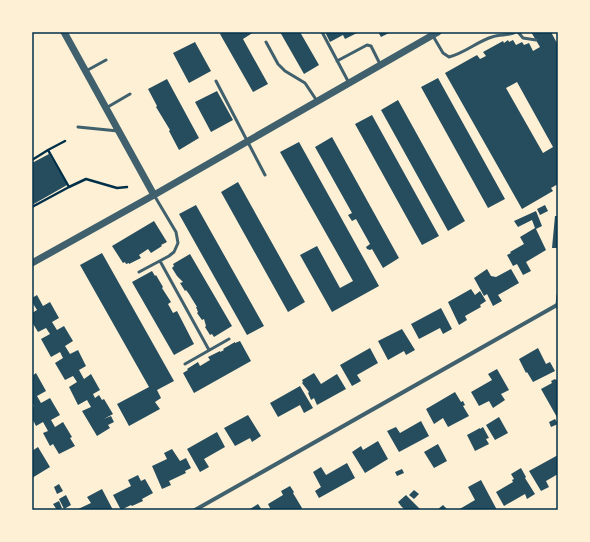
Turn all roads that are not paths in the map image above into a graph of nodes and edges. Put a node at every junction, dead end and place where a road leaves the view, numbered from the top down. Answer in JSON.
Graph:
{"nodes":[{"id":1,"x":64,"y":32,"type":"edge"},
{"id":2,"x":322,"y":32,"type":"edge"},
{"id":3,"x":517,"y":32,"type":"edge"},
{"id":4,"x":435,"y":33,"type":"edge"},
{"id":5,"x":536,"y":40,"type":"dead end"},
{"id":6,"x":266,"y":42,"type":"dead end"},
{"id":7,"x":106,"y":60,"type":"dead end"},
{"id":8,"x":337,"y":61,"type":"junction"},
{"id":9,"x":380,"y":65,"type":"junction"},
{"id":10,"x":86,"y":71,"type":"junction"},
{"id":11,"x":216,"y":81,"type":"dead end"},
{"id":12,"x":349,"y":83,"type":"junction"},
{"id":13,"x":130,"y":94,"type":"dead end"},
{"id":14,"x":318,"y":101,"type":"junction"},
{"id":15,"x":106,"y":108,"type":"junction"},
{"id":16,"x":78,"y":127,"type":"dead end"},
{"id":17,"x":119,"y":131,"type":"junction"},
{"id":18,"x":247,"y":142,"type":"junction"},
{"id":19,"x":265,"y":175,"type":"dead end"},
{"id":20,"x":154,"y":195,"type":"junction"},
{"id":21,"x":160,"y":261,"type":"junction"},
{"id":22,"x":32,"y":263,"type":"edge"},
{"id":23,"x":139,"y":272,"type":"dead end"},
{"id":24,"x":558,"y":295,"type":"edge"},
{"id":25,"x":557,"y":306,"type":"edge"},
{"id":26,"x":229,"y":339,"type":"dead end"},
{"id":27,"x":209,"y":350,"type":"junction"},
{"id":28,"x":185,"y":364,"type":"dead end"},
{"id":29,"x":194,"y":510,"type":"edge"}],
"edges":[{"from":1,"to":10,"type":"street"},
{"from":2,"to":8,"type":"lane"},
{"from":3,"to":4,"type":"lane"},
{"from":3,"to":5,"type":"lane"},
{"from":4,"to":9,"type":"street"},
{"from":6,"to":14,"type":"lane"},
{"from":7,"to":10,"type":"lane"},
{"from":8,"to":9,"type":"lane"},
{"from":8,"to":12,"type":"lane"},
{"from":9,"to":12,"type":"street"},
{"from":10,"to":15,"type":"street"},
{"from":11,"to":18,"type":"lane"},
{"from":12,"to":14,"type":"street"},
{"from":13,"to":15,"type":"lane"},
{"from":14,"to":18,"type":"street"},
{"from":15,"to":17,"type":"street"},
{"from":16,"to":17,"type":"lane"},
{"from":17,"to":20,"type":"street"},
{"from":18,"to":19,"type":"lane"},
{"from":18,"to":20,"type":"street"},
{"from":20,"to":21,"type":"lane"},
{"from":20,"to":22,"type":"street"},
{"from":21,"to":23,"type":"lane"},
{"from":21,"to":27,"type":"lane"},
{"from":24,"to":25,"type":"lane"},
{"from":25,"to":29,"type":"street"},
{"from":26,"to":27,"type":"lane"},
{"from":27,"to":28,"type":"lane"}]}
